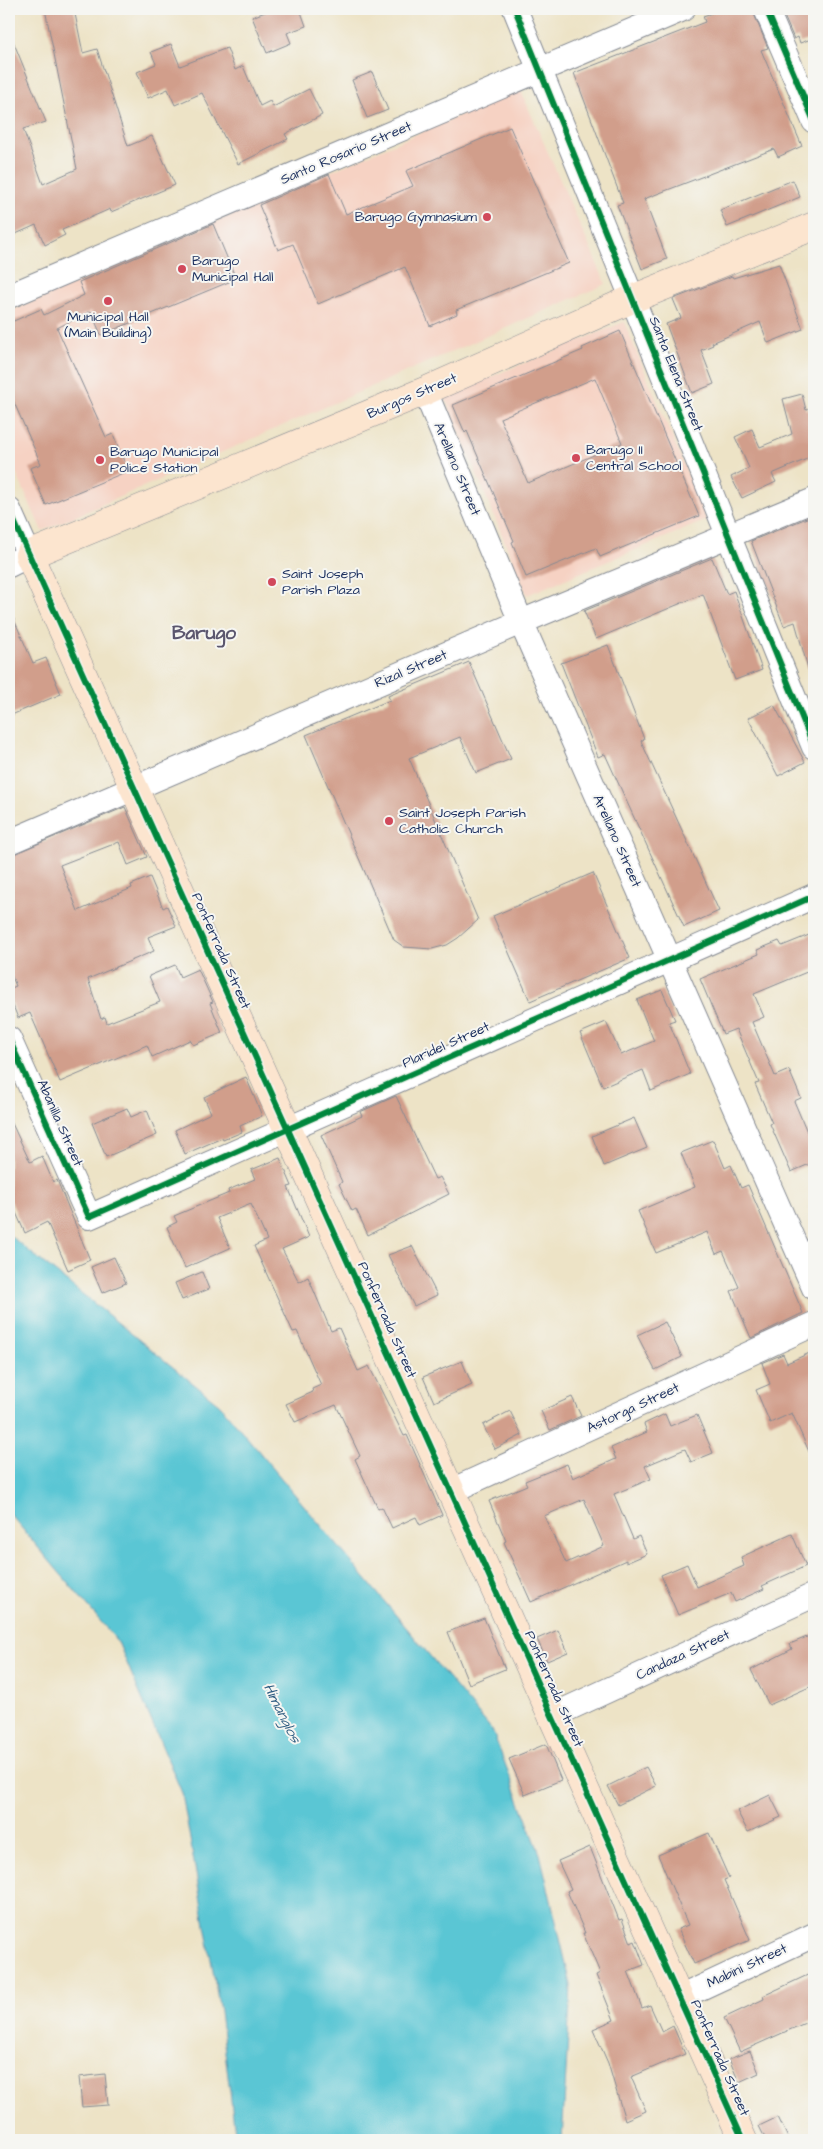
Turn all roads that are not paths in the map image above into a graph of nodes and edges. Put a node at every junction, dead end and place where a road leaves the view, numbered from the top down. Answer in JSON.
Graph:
{"nodes":[{"id":1,"x":515,"y":9,"type":"edge"},
{"id":2,"x":683,"y":9,"type":"edge"},
{"id":3,"x":766,"y":9,"type":"edge"},
{"id":4,"x":539,"y":71,"type":"junction"},
{"id":5,"x":814,"y":120,"type":"edge"},
{"id":6,"x":814,"y":226,"type":"edge"},
{"id":7,"x":9,"y":296,"type":"edge"},
{"id":8,"x":632,"y":299,"type":"junction"},
{"id":9,"x":425,"y":392,"type":"junction"},
{"id":10,"x":814,"y":500,"type":"edge"},
{"id":11,"x":9,"y":510,"type":"edge"},
{"id":12,"x":728,"y":535,"type":"junction"},
{"id":13,"x":19,"y":560,"type":"edge"},
{"id":14,"x":521,"y":622,"type":"junction"},
{"id":15,"x":814,"y":748,"type":"edge"},
{"id":16,"x":134,"y":790,"type":"junction"},
{"id":17,"x":9,"y":842,"type":"edge"},
{"id":18,"x":814,"y":896,"type":"edge"},
{"id":19,"x":670,"y":960,"type":"junction"},
{"id":20,"x":9,"y":1039,"type":"edge"},
{"id":21,"x":287,"y":1129,"type":"junction"},
{"id":22,"x":89,"y":1217,"type":"joint"},
{"id":23,"x":814,"y":1288,"type":"edge"},
{"id":24,"x":814,"y":1324,"type":"edge"},
{"id":25,"x":451,"y":1492,"type":"junction"},
{"id":26,"x":814,"y":1595,"type":"edge"},
{"id":27,"x":552,"y":1716,"type":"junction"},
{"id":28,"x":814,"y":1934,"type":"edge"},
{"id":29,"x":679,"y":1998,"type":"junction"},
{"id":30,"x":743,"y":2140,"type":"edge"}],
"edges":[{"from":1,"to":4,"type":"street","name":"Santa Elena Street"},
{"from":2,"to":4,"type":"street","name":"Santo Rosario Street"},
{"from":3,"to":5,"type":"street"},
{"from":4,"to":7,"type":"street","name":"Santo Rosario Street"},
{"from":4,"to":8,"type":"street","name":"Santa Elena Street"},
{"from":6,"to":8,"type":"street","name":"Burgos Street"},
{"from":8,"to":9,"type":"street","name":"Burgos Street"},
{"from":8,"to":12,"type":"street","name":"Santa Elena Street"},
{"from":9,"to":13,"type":"street","name":"Burgos Street"},
{"from":9,"to":14,"type":"street","name":"Arellano Street"},
{"from":10,"to":12,"type":"street","name":"Rizal Street"},
{"from":11,"to":13,"type":"street","name":"Ponferrada Street"},
{"from":12,"to":14,"type":"street","name":"Rizal Street"},
{"from":12,"to":15,"type":"street","name":"Santa Elena Street"},
{"from":13,"to":16,"type":"street","name":"Ponferrada Street"},
{"from":14,"to":16,"type":"street","name":"Rizal Street"},
{"from":14,"to":19,"type":"street","name":"Arellano Street"},
{"from":16,"to":17,"type":"street","name":"Rizal Street"},
{"from":16,"to":21,"type":"street","name":"Ponferrada Street"},
{"from":18,"to":19,"type":"street","name":"Plaridel Street"},
{"from":19,"to":21,"type":"street","name":"Plaridel Street"},
{"from":19,"to":23,"type":"street","name":"Arellano Street"},
{"from":20,"to":22,"type":"street","name":"Abanilla Street"},
{"from":21,"to":22,"type":"street","name":"Plaridel Street"},
{"from":21,"to":25,"type":"street","name":"Ponferrada Street"},
{"from":24,"to":25,"type":"street","name":"Astorga Street"},
{"from":25,"to":27,"type":"street","name":"Ponferrada Street"},
{"from":26,"to":27,"type":"street","name":"Candaza Street"},
{"from":27,"to":29,"type":"street","name":"Ponferrada Street"},
{"from":28,"to":29,"type":"street","name":"Mabini Street"},
{"from":29,"to":30,"type":"street","name":"Ponferrada Street"}]}
